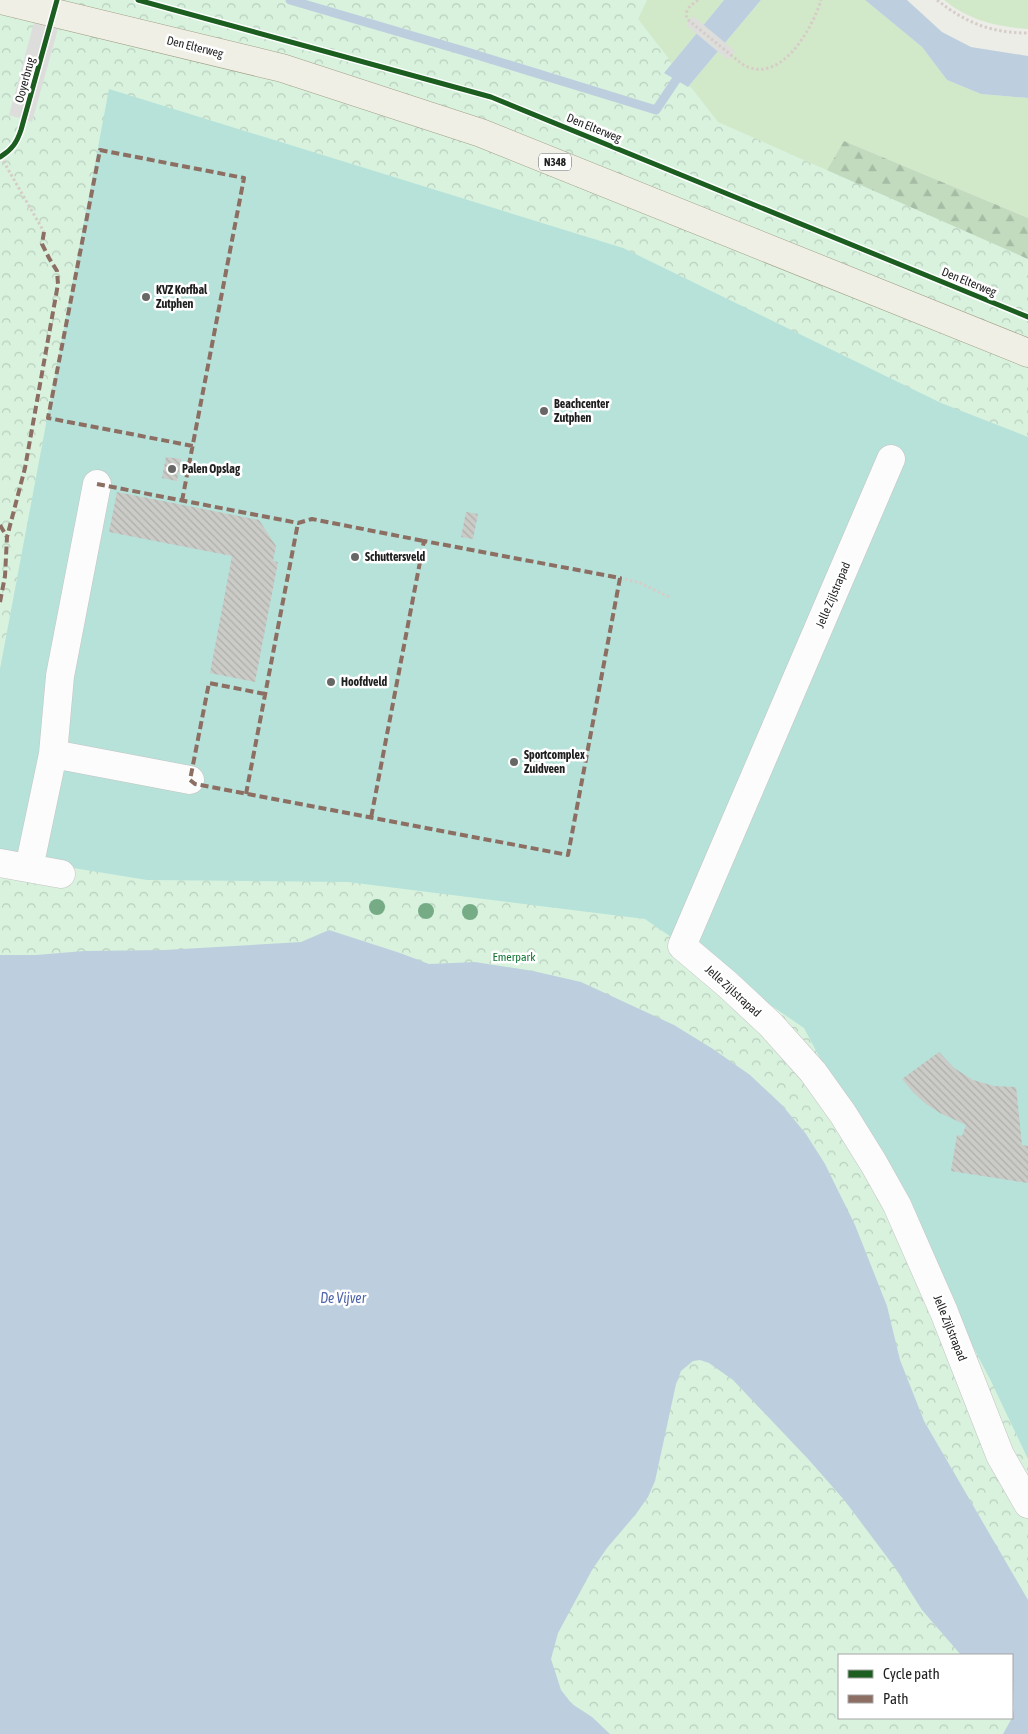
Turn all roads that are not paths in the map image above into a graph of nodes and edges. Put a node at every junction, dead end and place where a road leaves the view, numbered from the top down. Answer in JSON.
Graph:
{"nodes":[{"id":1,"x":1,"y":0,"type":"edge"},
{"id":2,"x":1028,"y":353,"type":"edge"},
{"id":3,"x":891,"y":459,"type":"dead end"},
{"id":4,"x":97,"y":484,"type":"dead end"},
{"id":5,"x":53,"y":754,"type":"junction"},
{"id":6,"x":190,"y":780,"type":"dead end"},
{"id":7,"x":0,"y":863,"type":"edge"},
{"id":8,"x":29,"y":868,"type":"junction"},
{"id":9,"x":61,"y":874,"type":"dead end"},
{"id":10,"x":1028,"y":1504,"type":"edge"}],
"edges":[{"from":1,"to":2,"type":"main road","name":"Den Elterweg","number":"N348"},
{"from":3,"to":10,"type":"street","name":"Jelle Zijlstrapad"},
{"from":4,"to":5,"type":"street"},
{"from":5,"to":6,"type":"street"},
{"from":5,"to":8,"type":"street"},
{"from":7,"to":8,"type":"street"},
{"from":8,"to":9,"type":"street"}]}
